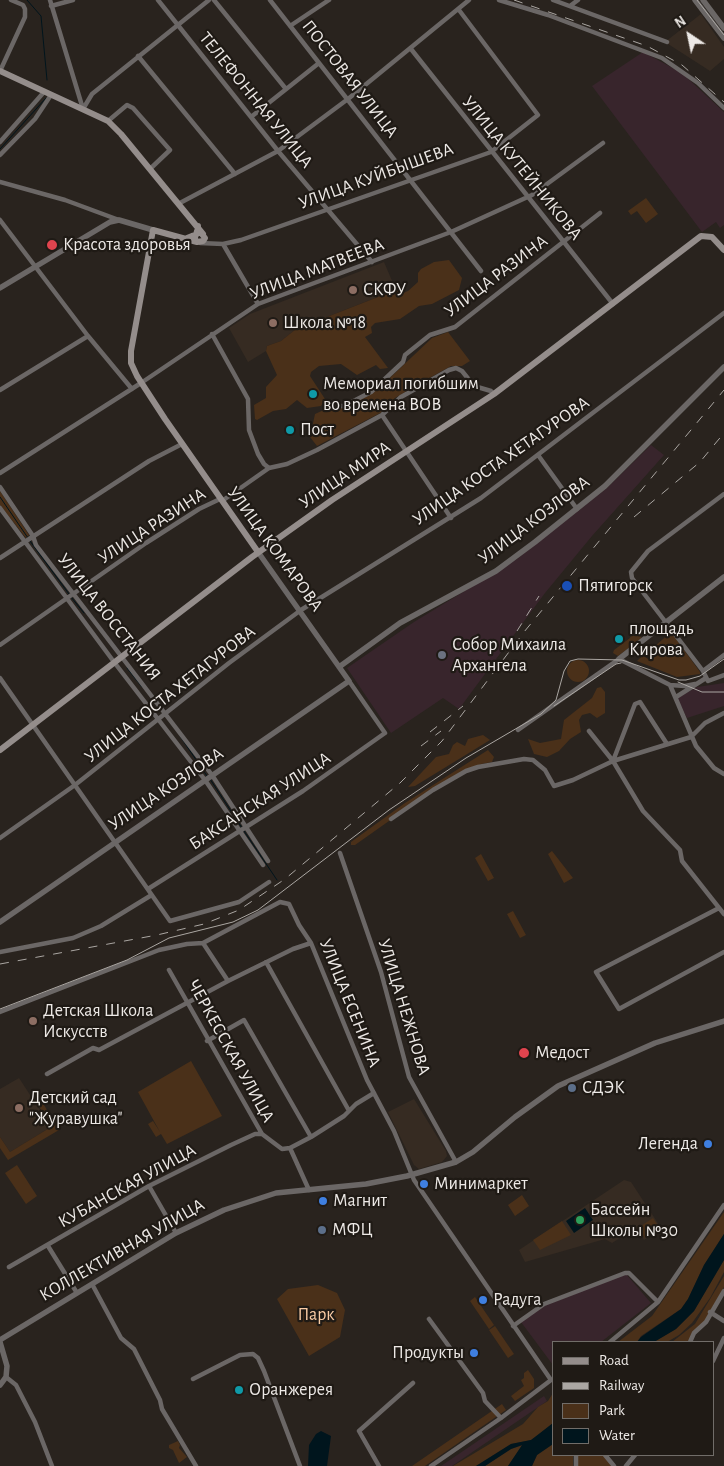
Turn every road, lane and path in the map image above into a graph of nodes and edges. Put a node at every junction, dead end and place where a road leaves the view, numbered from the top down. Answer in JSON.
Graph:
{"nodes":[{"id":1,"x":11,"y":0,"type":"edge"},
{"id":2,"x":50,"y":0,"type":"edge"},
{"id":3,"x":74,"y":0,"type":"edge"},
{"id":4,"x":158,"y":0,"type":"edge"},
{"id":5,"x":209,"y":0,"type":"edge"},
{"id":6,"x":214,"y":0,"type":"edge"},
{"id":7,"x":270,"y":0,"type":"edge"},
{"id":8,"x":329,"y":0,"type":"edge"},
{"id":9,"x":469,"y":0,"type":"edge"},
{"id":10,"x":499,"y":0,"type":"edge"},
{"id":11,"x":553,"y":0,"type":"edge"},
{"id":12,"x":578,"y":0,"type":"edge"},
{"id":13,"x":696,"y":0,"type":"edge"},
{"id":14,"x":703,"y":0,"type":"edge"},
{"id":15,"x":51,"y":6,"type":"junction"},
{"id":16,"x":570,"y":6,"type":"junction"},
{"id":17,"x":459,"y":10,"type":"junction"},
{"id":18,"x":177,"y":25,"type":"junction"},
{"id":19,"x":290,"y":26,"type":"junction"},
{"id":20,"x":724,"y":28,"type":"edge"},
{"id":21,"x":724,"y":38,"type":"edge"},
{"id":22,"x":667,"y":42,"type":"dead end"},
{"id":23,"x":411,"y":49,"type":"junction"},
{"id":24,"x":138,"y":56,"type":"junction"},
{"id":25,"x":319,"y":63,"type":"junction"},
{"id":26,"x":0,"y":71,"type":"edge"},
{"id":27,"x":286,"y":89,"type":"junction"},
{"id":28,"x":44,"y":92,"type":"junction"},
{"id":29,"x":52,"y":95,"type":"junction"},
{"id":30,"x":348,"y":99,"type":"junction"},
{"id":31,"x":724,"y":108,"type":"edge"},
{"id":32,"x":82,"y":109,"type":"junction"},
{"id":33,"x":251,"y":117,"type":"junction"},
{"id":34,"x":108,"y":121,"type":"junction"},
{"id":35,"x":0,"y":142,"type":"edge"},
{"id":36,"x":602,"y":143,"type":"dead end"},
{"id":37,"x":278,"y":151,"type":"junction"},
{"id":38,"x":491,"y":152,"type":"junction"},
{"id":39,"x":0,"y":155,"type":"edge"},
{"id":40,"x":150,"y":169,"type":"junction"},
{"id":41,"x":235,"y":174,"type":"junction"},
{"id":42,"x":411,"y":180,"type":"junction"},
{"id":43,"x":0,"y":182,"type":"edge"},
{"id":44,"x":527,"y":197,"type":"junction"},
{"id":45,"x":178,"y":204,"type":"junction"},
{"id":46,"x":328,"y":210,"type":"junction"},
{"id":47,"x":600,"y":213,"type":"dead end"},
{"id":48,"x":0,"y":220,"type":"edge"},
{"id":49,"x":119,"y":220,"type":"junction"},
{"id":50,"x":153,"y":230,"type":"junction"},
{"id":51,"x":451,"y":232,"type":"junction"},
{"id":52,"x":200,"y":238,"type":"junction"},
{"id":53,"x":564,"y":242,"type":"junction"},
{"id":54,"x":214,"y":243,"type":"junction"},
{"id":55,"x":222,"y":244,"type":"junction"},
{"id":56,"x":724,"y":250,"type":"edge"},
{"id":57,"x":372,"y":262,"type":"junction"},
{"id":58,"x":36,"y":266,"type":"junction"},
{"id":59,"x":481,"y":271,"type":"dead end"},
{"id":60,"x":0,"y":288,"type":"edge"},
{"id":61,"x":258,"y":304,"type":"junction"},
{"id":62,"x":613,"y":304,"type":"junction"},
{"id":63,"x":724,"y":313,"type":"edge"},
{"id":64,"x":212,"y":334,"type":"junction"},
{"id":65,"x":88,"y":336,"type":"junction"},
{"id":66,"x":724,"y":367,"type":"edge"},
{"id":67,"x":141,"y":383,"type":"junction"},
{"id":68,"x":132,"y":389,"type":"junction"},
{"id":69,"x":0,"y":390,"type":"edge"},
{"id":70,"x":494,"y":394,"type":"junction"},
{"id":71,"x":336,"y":406,"type":"dead end"},
{"id":72,"x":382,"y":415,"type":"junction"},
{"id":73,"x":182,"y":444,"type":"junction"},
{"id":74,"x":406,"y":453,"type":"junction"},
{"id":75,"x":538,"y":455,"type":"junction"},
{"id":76,"x":269,"y":468,"type":"junction"},
{"id":77,"x":0,"y":472,"type":"edge"},
{"id":78,"x":0,"y":487,"type":"edge"},
{"id":79,"x":724,"y":494,"type":"edge"},
{"id":80,"x":221,"y":500,"type":"junction"},
{"id":81,"x":0,"y":508,"type":"edge"},
{"id":82,"x":577,"y":509,"type":"junction"},
{"id":83,"x":451,"y":518,"type":"junction"},
{"id":84,"x":30,"y":539,"type":"junction"},
{"id":85,"x":258,"y":552,"type":"junction"},
{"id":86,"x":0,"y":558,"type":"edge"},
{"id":87,"x":724,"y":577,"type":"edge"},
{"id":88,"x":70,"y":597,"type":"junction"},
{"id":89,"x":301,"y":610,"type":"junction"},
{"id":90,"x":666,"y":622,"type":"junction"},
{"id":91,"x":0,"y":646,"type":"edge"},
{"id":92,"x":724,"y":655,"type":"edge"},
{"id":93,"x":122,"y":656,"type":"junction"},
{"id":94,"x":619,"y":659,"type":"junction"},
{"id":95,"x":114,"y":662,"type":"junction"},
{"id":96,"x":339,"y":667,"type":"junction"},
{"id":97,"x":705,"y":669,"type":"junction"},
{"id":98,"x":724,"y":675,"type":"edge"},
{"id":99,"x":0,"y":678,"type":"edge"},
{"id":100,"x":349,"y":680,"type":"junction"},
{"id":101,"x":707,"y":680,"type":"junction"},
{"id":102,"x":670,"y":684,"type":"junction"},
{"id":103,"x":695,"y":684,"type":"junction"},
{"id":104,"x":676,"y":697,"type":"junction"},
{"id":105,"x":724,"y":713,"type":"edge"},
{"id":106,"x":163,"y":716,"type":"junction"},
{"id":107,"x":33,"y":724,"type":"junction"},
{"id":108,"x":518,"y":730,"type":"dead end"},
{"id":109,"x":589,"y":731,"type":"dead end"},
{"id":110,"x":385,"y":733,"type":"joint"},
{"id":111,"x":692,"y":737,"type":"junction"},
{"id":112,"x":667,"y":744,"type":"junction"},
{"id":113,"x":0,"y":750,"type":"edge"},
{"id":114,"x":613,"y":761,"type":"junction"},
{"id":115,"x":724,"y":774,"type":"edge"},
{"id":116,"x":209,"y":778,"type":"junction"},
{"id":117,"x":75,"y":785,"type":"junction"},
{"id":118,"x":391,"y":819,"type":"dead end"},
{"id":119,"x":243,"y":830,"type":"junction"},
{"id":120,"x":0,"y":838,"type":"edge"},
{"id":121,"x":114,"y":842,"type":"junction"},
{"id":122,"x":340,"y":853,"type":"dead end"},
{"id":123,"x":268,"y":861,"type":"dead end"},
{"id":124,"x":263,"y":865,"type":"dead end"},
{"id":125,"x":269,"y":882,"type":"dead end"},
{"id":126,"x":148,"y":889,"type":"junction"},
{"id":127,"x":150,"y":896,"type":"junction"},
{"id":128,"x":724,"y":902,"type":"edge"},
{"id":129,"x":719,"y":907,"type":"junction"},
{"id":130,"x":724,"y":914,"type":"edge"},
{"id":131,"x":0,"y":922,"type":"edge"},
{"id":132,"x":203,"y":943,"type":"junction"},
{"id":133,"x":311,"y":943,"type":"junction"},
{"id":134,"x":0,"y":952,"type":"edge"},
{"id":135,"x":724,"y":952,"type":"edge"},
{"id":136,"x":266,"y":962,"type":"junction"},
{"id":137,"x":169,"y":970,"type":"dead end"},
{"id":138,"x":228,"y":981,"type":"junction"},
{"id":139,"x":187,"y":1002,"type":"junction"},
{"id":140,"x":0,"y":1012,"type":"edge"},
{"id":141,"x":724,"y":1021,"type":"edge"},
{"id":142,"x":207,"y":1041,"type":"junction"},
{"id":143,"x":47,"y":1074,"type":"dead end"},
{"id":144,"x":374,"y":1093,"type":"junction"},
{"id":145,"x":348,"y":1109,"type":"junction"},
{"id":146,"x":262,"y":1134,"type":"junction"},
{"id":147,"x":311,"y":1137,"type":"junction"},
{"id":148,"x":290,"y":1148,"type":"junction"},
{"id":149,"x":456,"y":1162,"type":"junction"},
{"id":150,"x":412,"y":1174,"type":"junction"},
{"id":151,"x":149,"y":1186,"type":"junction"},
{"id":152,"x":309,"y":1190,"type":"junction"},
{"id":153,"x":724,"y":1204,"type":"edge"},
{"id":154,"x":176,"y":1233,"type":"junction"},
{"id":155,"x":48,"y":1246,"type":"junction"},
{"id":156,"x":9,"y":1268,"type":"dead end"},
{"id":157,"x":92,"y":1284,"type":"junction"},
{"id":158,"x":724,"y":1291,"type":"edge"},
{"id":159,"x":77,"y":1294,"type":"junction"},
{"id":160,"x":658,"y":1302,"type":"junction"},
{"id":161,"x":710,"y":1312,"type":"junction"},
{"id":162,"x":429,"y":1319,"type":"dead end"},
{"id":163,"x":724,"y":1321,"type":"edge"},
{"id":164,"x":513,"y":1326,"type":"junction"},
{"id":165,"x":724,"y":1338,"type":"edge"},
{"id":166,"x":0,"y":1341,"type":"edge"},
{"id":167,"x":611,"y":1341,"type":"edge"},
{"id":168,"x":691,"y":1341,"type":"edge"},
{"id":169,"x":714,"y":1359,"type":"edge"},
{"id":170,"x":6,"y":1377,"type":"junction"},
{"id":171,"x":193,"y":1379,"type":"dead end"},
{"id":172,"x":552,"y":1380,"type":"edge"},
{"id":173,"x":413,"y":1383,"type":"dead end"},
{"id":174,"x":0,"y":1385,"type":"edge"},
{"id":175,"x":501,"y":1418,"type":"junction"},
{"id":176,"x":606,"y":1456,"type":"edge"},
{"id":177,"x":634,"y":1456,"type":"edge"},
{"id":178,"x":52,"y":1466,"type":"edge"},
{"id":179,"x":196,"y":1466,"type":"edge"},
{"id":180,"x":300,"y":1466,"type":"edge"},
{"id":181,"x":379,"y":1466,"type":"edge"},
{"id":182,"x":431,"y":1466,"type":"edge"},
{"id":183,"x":614,"y":1466,"type":"edge"},
{"id":184,"x":626,"y":1466,"type":"edge"}],
"edges":[{"from":1,"to":26,"type":"street"},
{"from":2,"to":15,"type":"street"},
{"from":3,"to":15,"type":"street"},
{"from":4,"to":18,"type":"street","name":"ТЕЛЕФОННАЯ УЛИЦА"},
{"from":5,"to":18,"type":"street"},
{"from":6,"to":27,"type":"street"},
{"from":7,"to":19,"type":"street","name":"ПОСТОВАЯ УЛИЦА"},
{"from":8,"to":19,"type":"street"},
{"from":9,"to":17,"type":"street"},
{"from":10,"to":31,"type":"street"},
{"from":11,"to":16,"type":"street"},
{"from":12,"to":16,"type":"street"},
{"from":13,"to":21,"type":"street"},
{"from":14,"to":20,"type":"street"},
{"from":15,"to":32,"type":"street"},
{"from":16,"to":22,"type":"street"},
{"from":17,"to":23,"type":"street"},
{"from":17,"to":38,"type":"street","name":"УЛИЦА КУЙБЫШЕВА"},
{"from":18,"to":24,"type":"street"},
{"from":18,"to":33,"type":"street","name":"ТЕЛЕФОННАЯ УЛИЦА"},
{"from":19,"to":25,"type":"street","name":"ПОСТОВАЯ УЛИЦА"},
{"from":23,"to":30,"type":"street"},
{"from":23,"to":38,"type":"street","name":"УЛИЦА КУТЕЙНИКОВА"},
{"from":24,"to":32,"type":"street"},
{"from":24,"to":41,"type":"street"},
{"from":25,"to":27,"type":"street"},
{"from":25,"to":30,"type":"street","name":"ПОСТОВАЯ УЛИЦА"},
{"from":26,"to":28,"type":"main road"},
{"from":27,"to":33,"type":"street"},
{"from":28,"to":29,"type":"main road"},
{"from":28,"to":35,"type":"street"},
{"from":29,"to":32,"type":"main road"},
{"from":29,"to":39,"type":"street"},
{"from":30,"to":37,"type":"street"},
{"from":30,"to":42,"type":"street","name":"ПОСТОВАЯ УЛИЦА"},
{"from":32,"to":34,"type":"main road"},
{"from":33,"to":37,"type":"street","name":"ТЕЛЕФОННАЯ УЛИЦА"},
{"from":34,"to":40,"type":"main road"},
{"from":34,"to":40,"type":"street"},
{"from":36,"to":44,"type":"street","name":"УЛИЦА МАТВЕЕВА"},
{"from":37,"to":41,"type":"street"},
{"from":37,"to":46,"type":"street","name":"ТЕЛЕФОННАЯ УЛИЦА"},
{"from":38,"to":42,"type":"street","name":"УЛИЦА КУЙБЫШЕВА"},
{"from":38,"to":44,"type":"street","name":"УЛИЦА КУТЕЙНИКОВА"},
{"from":40,"to":45,"type":"main road"},
{"from":41,"to":45,"type":"street"},
{"from":42,"to":46,"type":"street","name":"УЛИЦА КУЙБЫШЕВА"},
{"from":42,"to":51,"type":"street","name":"ПОСТОВАЯ УЛИЦА"},
{"from":43,"to":49,"type":"street"},
{"from":44,"to":51,"type":"street","name":"УЛИЦА МАТВЕЕВА"},
{"from":44,"to":53,"type":"street","name":"УЛИЦА КУТЕЙНИКОВА"},
{"from":45,"to":52,"type":"main road"},
{"from":46,"to":55,"type":"street","name":"УЛИЦА КУЙБЫШЕВА"},
{"from":46,"to":57,"type":"street","name":"ТЕЛЕФОННАЯ УЛИЦА"},
{"from":47,"to":53,"type":"street","name":"УЛИЦА РАЗИНА"},
{"from":48,"to":58,"type":"street"},
{"from":49,"to":50,"type":"street"},
{"from":49,"to":58,"type":"street"},
{"from":50,"to":52,"type":"main road","name":"УЛИЦА КУЙБЫШЕВА"},
{"from":50,"to":67,"type":"main road","name":"УЛИЦА КОМАРОВА"},
{"from":51,"to":57,"type":"street","name":"УЛИЦА МАТВЕЕВА"},
{"from":51,"to":59,"type":"street","name":"ПОСТОВАЯ УЛИЦА"},
{"from":52,"to":54,"type":"street","name":"УЛИЦА КУЙБЫШЕВА"},
{"from":52,"to":54,"type":"street","name":"УЛИЦА КУЙБЫШЕВА"},
{"from":53,"to":62,"type":"street","name":"УЛИЦА КУТЕЙНИКОВА"},
{"from":53,"to":71,"type":"street","name":"УЛИЦА РАЗИНА"},
{"from":54,"to":55,"type":"street","name":"УЛИЦА КУЙБЫШЕВА"},
{"from":55,"to":61,"type":"street"},
{"from":56,"to":62,"type":"main road","name":"УЛИЦА МИРА"},
{"from":57,"to":61,"type":"street","name":"УЛИЦА МАТВЕЕВА"},
{"from":58,"to":60,"type":"street"},
{"from":58,"to":65,"type":"street"},
{"from":61,"to":64,"type":"street","name":"УЛИЦА МАТВЕЕВА"},
{"from":62,"to":70,"type":"main road","name":"УЛИЦА МИРА"},
{"from":63,"to":75,"type":"street","name":"УЛИЦА КОСТА ХЕТАГУРОВА"},
{"from":64,"to":67,"type":"street","name":"УЛИЦА МАТВЕЕВА"},
{"from":64,"to":76,"type":"street"},
{"from":65,"to":68,"type":"street"},
{"from":65,"to":69,"type":"street"},
{"from":66,"to":82,"type":"street","name":"УЛИЦА КОЗЛОВА"},
{"from":67,"to":68,"type":"street","name":"УЛИЦА МАТВЕЕВА"},
{"from":67,"to":73,"type":"main road","name":"УЛИЦА КОМАРОВА"},
{"from":68,"to":77,"type":"street","name":"УЛИЦА МАТВЕЕВА"},
{"from":70,"to":72,"type":"street","name":"УЛИЦА РАЗИНА"},
{"from":70,"to":74,"type":"main road","name":"УЛИЦА МИРА"},
{"from":72,"to":74,"type":"street"},
{"from":72,"to":76,"type":"street","name":"УЛИЦА РАЗИНА"},
{"from":73,"to":80,"type":"main road","name":"УЛИЦА КОМАРОВА"},
{"from":73,"to":84,"type":"street"},
{"from":74,"to":83,"type":"street"},
{"from":74,"to":85,"type":"main road","name":"УЛИЦА МИРА"},
{"from":75,"to":82,"type":"street"},
{"from":75,"to":83,"type":"street","name":"УЛИЦА КОСТА ХЕТАГУРОВА"},
{"from":76,"to":80,"type":"street","name":"УЛИЦА РАЗИНА"},
{"from":78,"to":84,"type":"street","name":"УЛИЦА ВОССТАНИЯ"},
{"from":79,"to":90,"type":"street"},
{"from":80,"to":85,"type":"main road","name":"УЛИЦА КОМАРОВА"},
{"from":80,"to":88,"type":"street","name":"УЛИЦА РАЗИНА"},
{"from":81,"to":84,"type":"street","name":"УЛИЦА ВОССТАНИЯ"},
{"from":82,"to":96,"type":"street","name":"УЛИЦА КОЗЛОВА"},
{"from":83,"to":89,"type":"street","name":"УЛИЦА КОСТА ХЕТАГУРОВА"},
{"from":84,"to":86,"type":"street"},
{"from":84,"to":88,"type":"street","name":"УЛИЦА ВОССТАНИЯ"},
{"from":84,"to":88,"type":"street","name":"УЛИЦА ВОССТАНИЯ"},
{"from":85,"to":89,"type":"street","name":"УЛИЦА КОМАРОВА"},
{"from":85,"to":93,"type":"main road","name":"УЛИЦА МИРА"},
{"from":87,"to":90,"type":"street"},
{"from":88,"to":91,"type":"street","name":"УЛИЦА РАЗИНА"},
{"from":88,"to":93,"type":"street","name":"УЛИЦА ВОССТАНИЯ"},
{"from":88,"to":95,"type":"street","name":"УЛИЦА ВОССТАНИЯ"},
{"from":89,"to":96,"type":"street","name":"УЛИЦА КОМАРОВА"},
{"from":89,"to":106,"type":"street","name":"УЛИЦА КОСТА ХЕТАГУРОВА"},
{"from":90,"to":94,"type":"street"},
{"from":90,"to":97,"type":"street"},
{"from":92,"to":97,"type":"street"},
{"from":93,"to":95,"type":"main road","name":"УЛИЦА МИРА"},
{"from":93,"to":106,"type":"street","name":"УЛИЦА ВОССТАНИЯ"},
{"from":94,"to":102,"type":"street"},
{"from":94,"to":108,"type":"street"},
{"from":95,"to":106,"type":"street","name":"УЛИЦА ВОССТАНИЯ"},
{"from":95,"to":107,"type":"main road","name":"УЛИЦА МИРА"},
{"from":96,"to":100,"type":"street","name":"УЛИЦА КОМАРОВА"},
{"from":97,"to":101,"type":"street"},
{"from":98,"to":101,"type":"street"},
{"from":99,"to":107,"type":"street"},
{"from":100,"to":110,"type":"street","name":"УЛИЦА КОМАРОВА"},
{"from":100,"to":116,"type":"street","name":"УЛИЦА КОЗЛОВА"},
{"from":101,"to":103,"type":"street"},
{"from":102,"to":103,"type":"street"},
{"from":102,"to":104,"type":"street"},
{"from":103,"to":104,"type":"street"},
{"from":104,"to":111,"type":"street"},
{"from":105,"to":111,"type":"street"},
{"from":106,"to":116,"type":"street","name":"УЛИЦА ВОССТАНИЯ"},
{"from":106,"to":116,"type":"street","name":"УЛИЦА ВОССТАНИЯ"},
{"from":106,"to":117,"type":"street","name":"УЛИЦА КОСТА ХЕТАГУРОВА"},
{"from":107,"to":113,"type":"main road","name":"УЛИЦА МИРА"},
{"from":107,"to":117,"type":"street"},
{"from":109,"to":114,"type":"street"},
{"from":110,"to":119,"type":"street","name":"БАКСАНСКАЯ УЛИЦА"},
{"from":111,"to":112,"type":"street"},
{"from":111,"to":115,"type":"street"},
{"from":112,"to":114,"type":"street"},
{"from":112,"to":114,"type":"street"},
{"from":114,"to":118,"type":"street"},
{"from":114,"to":129,"type":"street"},
{"from":116,"to":119,"type":"street","name":"УЛИЦА ВОССТАНИЯ"},
{"from":116,"to":121,"type":"street","name":"УЛИЦА КОЗЛОВА"},
{"from":117,"to":120,"type":"street","name":"УЛИЦА КОСТА ХЕТАГУРОВА"},
{"from":117,"to":121,"type":"street"},
{"from":119,"to":123,"type":"street","name":"УЛИЦА ВОССТАНИЯ"},
{"from":119,"to":124,"type":"street","name":"УЛИЦА ВОССТАНИЯ"},
{"from":119,"to":126,"type":"street","name":"БАКСАНСКАЯ УЛИЦА"},
{"from":121,"to":126,"type":"street"},
{"from":121,"to":131,"type":"street","name":"УЛИЦА КОЗЛОВА"},
{"from":122,"to":149,"type":"street","name":"УЛИЦА НЕЖНОВА"},
{"from":125,"to":127,"type":"street"},
{"from":126,"to":127,"type":"street"},
{"from":127,"to":134,"type":"street"},
{"from":128,"to":129,"type":"street"},
{"from":129,"to":130,"type":"street"},
{"from":129,"to":135,"type":"street"},
{"from":132,"to":133,"type":"street","name":"УЛИЦА ЕСЕНИНА"},
{"from":132,"to":138,"type":"street"},
{"from":132,"to":140,"type":"street"},
{"from":133,"to":136,"type":"street"},
{"from":133,"to":144,"type":"street","name":"УЛИЦА ЕСЕНИНА"},
{"from":136,"to":138,"type":"street"},
{"from":136,"to":145,"type":"street"},
{"from":137,"to":139,"type":"street","name":"ЧЕРКЕССКАЯ УЛИЦА"},
{"from":138,"to":139,"type":"street"},
{"from":139,"to":142,"type":"street","name":"ЧЕРКЕССКАЯ УЛИЦА"},
{"from":139,"to":143,"type":"street"},
{"from":141,"to":149,"type":"street"},
{"from":142,"to":146,"type":"street","name":"ЧЕРКЕССКАЯ УЛИЦА"},
{"from":142,"to":147,"type":"street"},
{"from":144,"to":145,"type":"street"},
{"from":144,"to":150,"type":"street"},
{"from":145,"to":147,"type":"street"},
{"from":146,"to":148,"type":"street","name":"ЧЕРКЕССКАЯ УЛИЦА"},
{"from":146,"to":151,"type":"street","name":"КУБАНСКАЯ УЛИЦА"},
{"from":147,"to":148,"type":"street"},
{"from":148,"to":152,"type":"street"},
{"from":149,"to":150,"type":"street","name":"КОЛЛЕКТИВНАЯ УЛИЦА"},
{"from":150,"to":152,"type":"street","name":"КОЛЛЕКТИВНАЯ УЛИЦА"},
{"from":150,"to":164,"type":"street"},
{"from":151,"to":154,"type":"street"},
{"from":151,"to":155,"type":"street","name":"КУБАНСКАЯ УЛИЦА"},
{"from":152,"to":154,"type":"street","name":"КОЛЛЕКТИВНАЯ УЛИЦА"},
{"from":153,"to":160,"type":"street"},
{"from":154,"to":157,"type":"street","name":"КОЛЛЕКТИВНАЯ УЛИЦА"},
{"from":155,"to":156,"type":"street","name":"КУБАНСКАЯ УЛИЦА"},
{"from":155,"to":159,"type":"street"},
{"from":157,"to":159,"type":"street","name":"КОЛЛЕКТИВНАЯ УЛИЦА"},
{"from":157,"to":179,"type":"street"},
{"from":158,"to":161,"type":"street"},
{"from":159,"to":166,"type":"street","name":"КОЛЛЕКТИВНАЯ УЛИЦА"},
{"from":160,"to":164,"type":"street"},
{"from":160,"to":167,"type":"street"},
{"from":161,"to":163,"type":"street"},
{"from":161,"to":168,"type":"street"},
{"from":162,"to":175,"type":"street"},
{"from":164,"to":172,"type":"street"},
{"from":165,"to":169,"type":"street"},
{"from":166,"to":170,"type":"street","name":"КОЛЛЕКТИВНАЯ УЛИЦА"},
{"from":170,"to":174,"type":"street"},
{"from":170,"to":178,"type":"street"},
{"from":171,"to":180,"type":"street"},
{"from":172,"to":175,"type":"street"},
{"from":173,"to":181,"type":"street"},
{"from":175,"to":182,"type":"street"},
{"from":176,"to":183,"type":"street"},
{"from":177,"to":184,"type":"street"}]}
